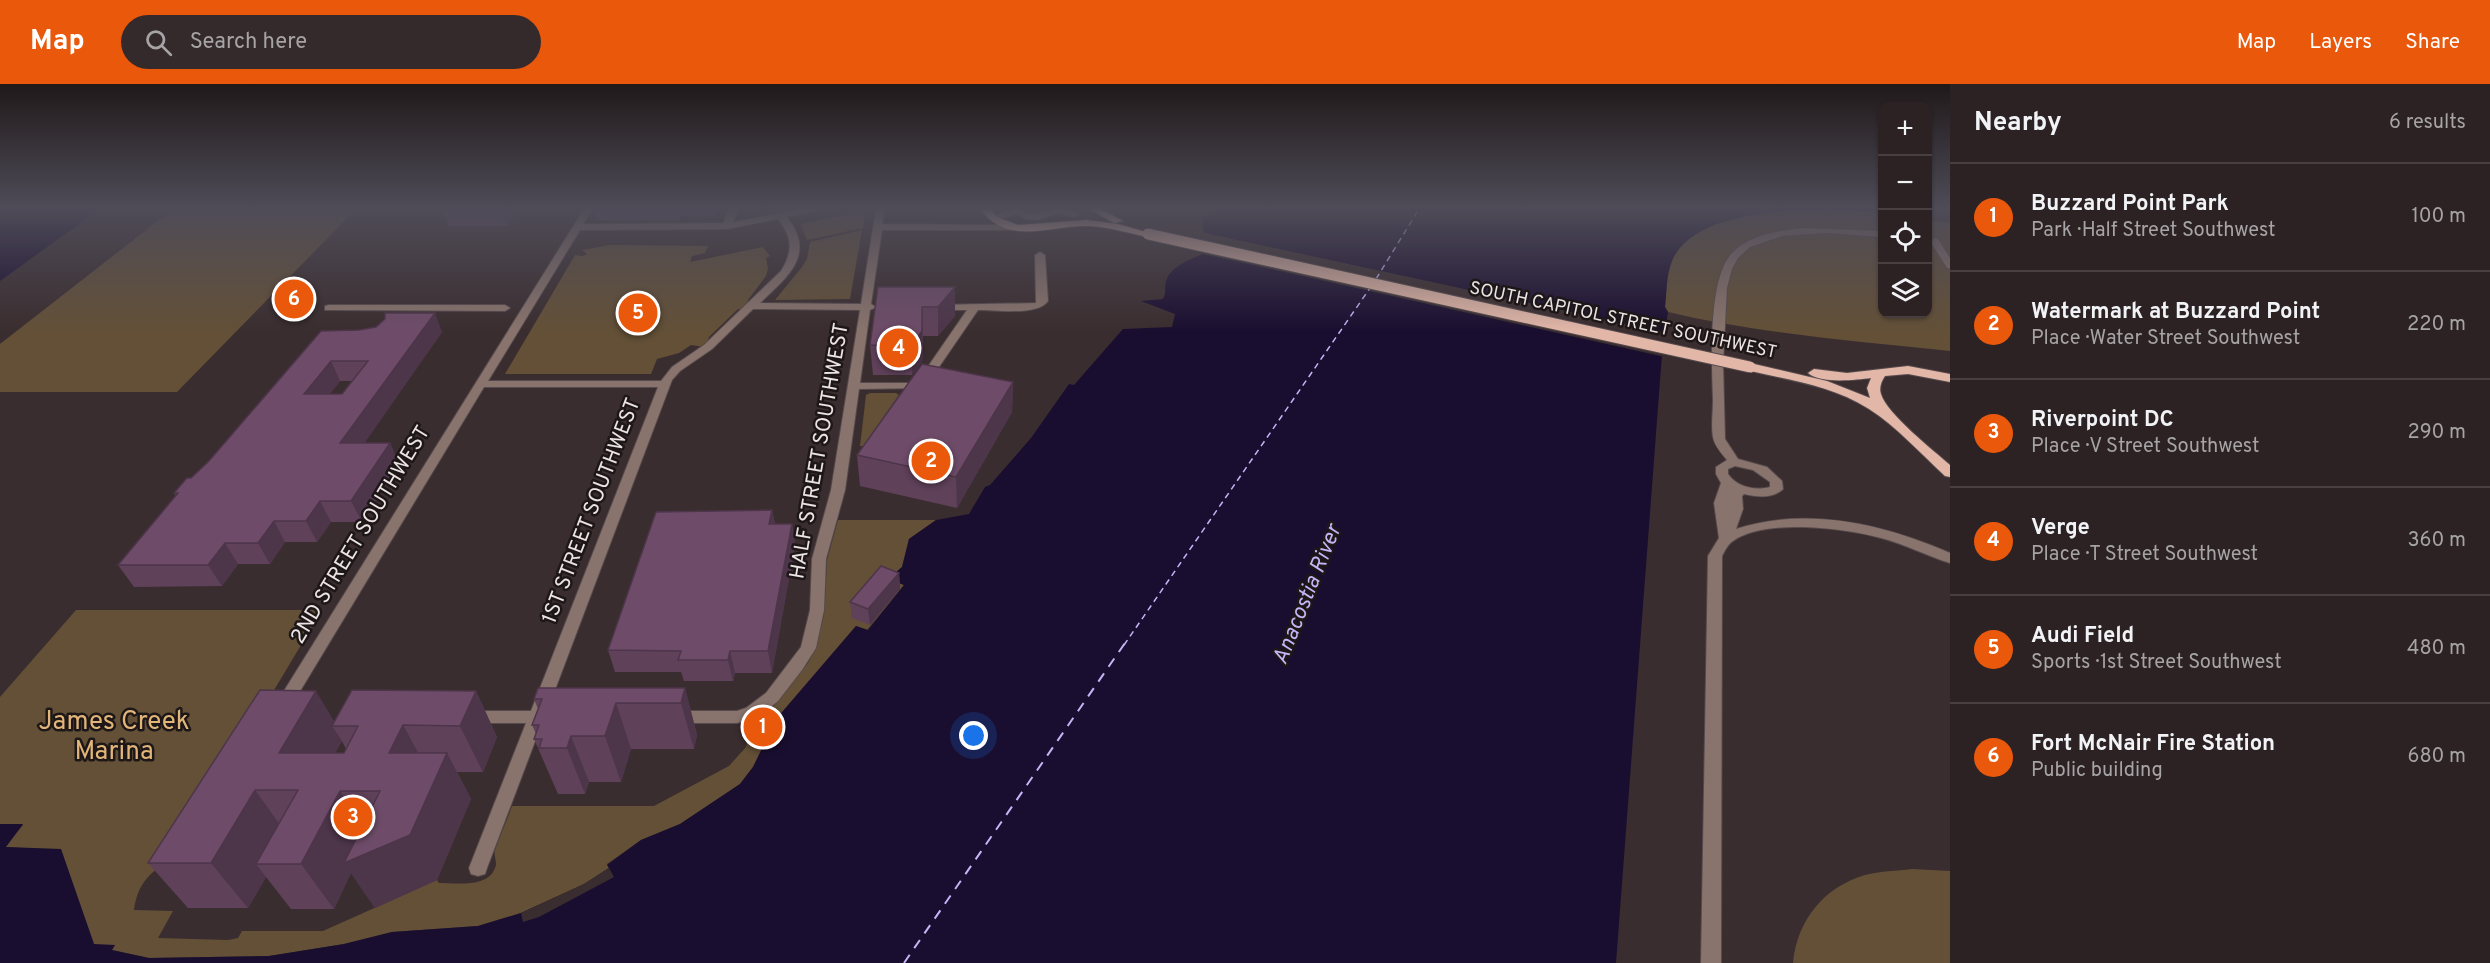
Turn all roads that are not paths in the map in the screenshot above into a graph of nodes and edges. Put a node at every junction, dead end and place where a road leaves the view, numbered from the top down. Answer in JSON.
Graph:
{"nodes":[{"id":1,"x":562,"y":250,"type":"edge"},
{"id":2,"x":795,"y":250,"type":"edge"},
{"id":3,"x":874,"y":250,"type":"edge"},
{"id":4,"x":1236,"y":250,"type":"edge"},
{"id":5,"x":1740,"y":250,"type":"edge"},
{"id":6,"x":1938,"y":250,"type":"edge"},
{"id":7,"x":1040,"y":255,"type":"dead end"},
{"id":8,"x":1950,"y":266,"type":"edge"},
{"id":9,"x":752,"y":306,"type":"junction"},
{"id":10,"x":865,"y":307,"type":"junction"},
{"id":11,"x":885,"y":307,"type":"edge"},
{"id":12,"x":931,"y":307,"type":"edge"},
{"id":13,"x":974,"y":307,"type":"junction"},
{"id":14,"x":505,"y":308,"type":"dead end"},
{"id":15,"x":329,"y":309,"type":"dead end"},
{"id":16,"x":1750,"y":363,"type":"junction"},
{"id":17,"x":1881,"y":372,"type":"junction"},
{"id":18,"x":1950,"y":378,"type":"edge"},
{"id":19,"x":480,"y":384,"type":"junction"},
{"id":20,"x":665,"y":384,"type":"junction"},
{"id":21,"x":853,"y":386,"type":"junction"},
{"id":22,"x":920,"y":386,"type":"junction"},
{"id":23,"x":936,"y":386,"type":"edge"},
{"id":24,"x":911,"y":396,"type":"edge"},
{"id":25,"x":1888,"y":416,"type":"junction"},
{"id":26,"x":856,"y":459,"type":"edge"},
{"id":27,"x":842,"y":460,"type":"junction"},
{"id":28,"x":1734,"y":462,"type":"junction"},
{"id":29,"x":1950,"y":473,"type":"edge"},
{"id":30,"x":1728,"y":482,"type":"junction"},
{"id":31,"x":1742,"y":489,"type":"junction"},
{"id":32,"x":1726,"y":539,"type":"junction"},
{"id":33,"x":1950,"y":558,"type":"edge"},
{"id":34,"x":569,"y":716,"type":"edge"},
{"id":35,"x":295,"y":717,"type":"edge"},
{"id":36,"x":453,"y":717,"type":"edge"},
{"id":37,"x":537,"y":717,"type":"junction"},
{"id":38,"x":663,"y":717,"type":"edge"},
{"id":39,"x":478,"y":868,"type":"dead end"},
{"id":40,"x":1711,"y":963,"type":"edge"}],
"edges":[{"from":1,"to":19,"type":"street","name":"2ND STREET SOUTHWEST"},
{"from":2,"to":9,"type":"street","name":"1ST STREET SOUTHWEST"},
{"from":3,"to":10,"type":"street","name":"HALF STREET SOUTHWEST"},
{"from":4,"to":16,"type":"main road","name":"SOUTH CAPITOL STREET SOUTHWEST","bridge":true},
{"from":5,"to":28,"type":"street"},
{"from":6,"to":8,"type":"street"},
{"from":7,"to":13,"type":"street"},
{"from":9,"to":10,"type":"street"},
{"from":9,"to":20,"type":"street","name":"1ST STREET SOUTHWEST"},
{"from":10,"to":11,"type":"street"},
{"from":10,"to":21,"type":"street","name":"HALF STREET SOUTHWEST"},
{"from":12,"to":13,"type":"street"},
{"from":13,"to":22,"type":"street"},
{"from":14,"to":15,"type":"street"},
{"from":16,"to":17,"type":"main road"},
{"from":16,"to":25,"type":"main road","name":"SOUTH CAPITOL STREET SOUTHWEST"},
{"from":17,"to":18,"type":"main road"},
{"from":17,"to":25,"type":"main road"},
{"from":19,"to":20,"type":"street"},
{"from":19,"to":35,"type":"street","name":"2ND STREET SOUTHWEST"},
{"from":20,"to":37,"type":"street","name":"1ST STREET SOUTHWEST"},
{"from":21,"to":22,"type":"street"},
{"from":21,"to":27,"type":"street","name":"HALF STREET SOUTHWEST"},
{"from":22,"to":23,"type":"street"},
{"from":22,"to":24,"type":"street"},
{"from":25,"to":29,"type":"main road","name":"SOUTH CAPITOL STREET SOUTHWEST"},
{"from":26,"to":27,"type":"street"},
{"from":27,"to":38,"type":"street","name":"HALF STREET SOUTHWEST"},
{"from":28,"to":30,"type":"street"},
{"from":28,"to":31,"type":"street"},
{"from":30,"to":31,"type":"street"},
{"from":30,"to":32,"type":"street"},
{"from":31,"to":32,"type":"street"},
{"from":32,"to":33,"type":"street"},
{"from":32,"to":40,"type":"street"},
{"from":34,"to":37,"type":"street"},
{"from":36,"to":37,"type":"street"},
{"from":37,"to":39,"type":"street","name":"1ST STREET SOUTHWEST"}]}
